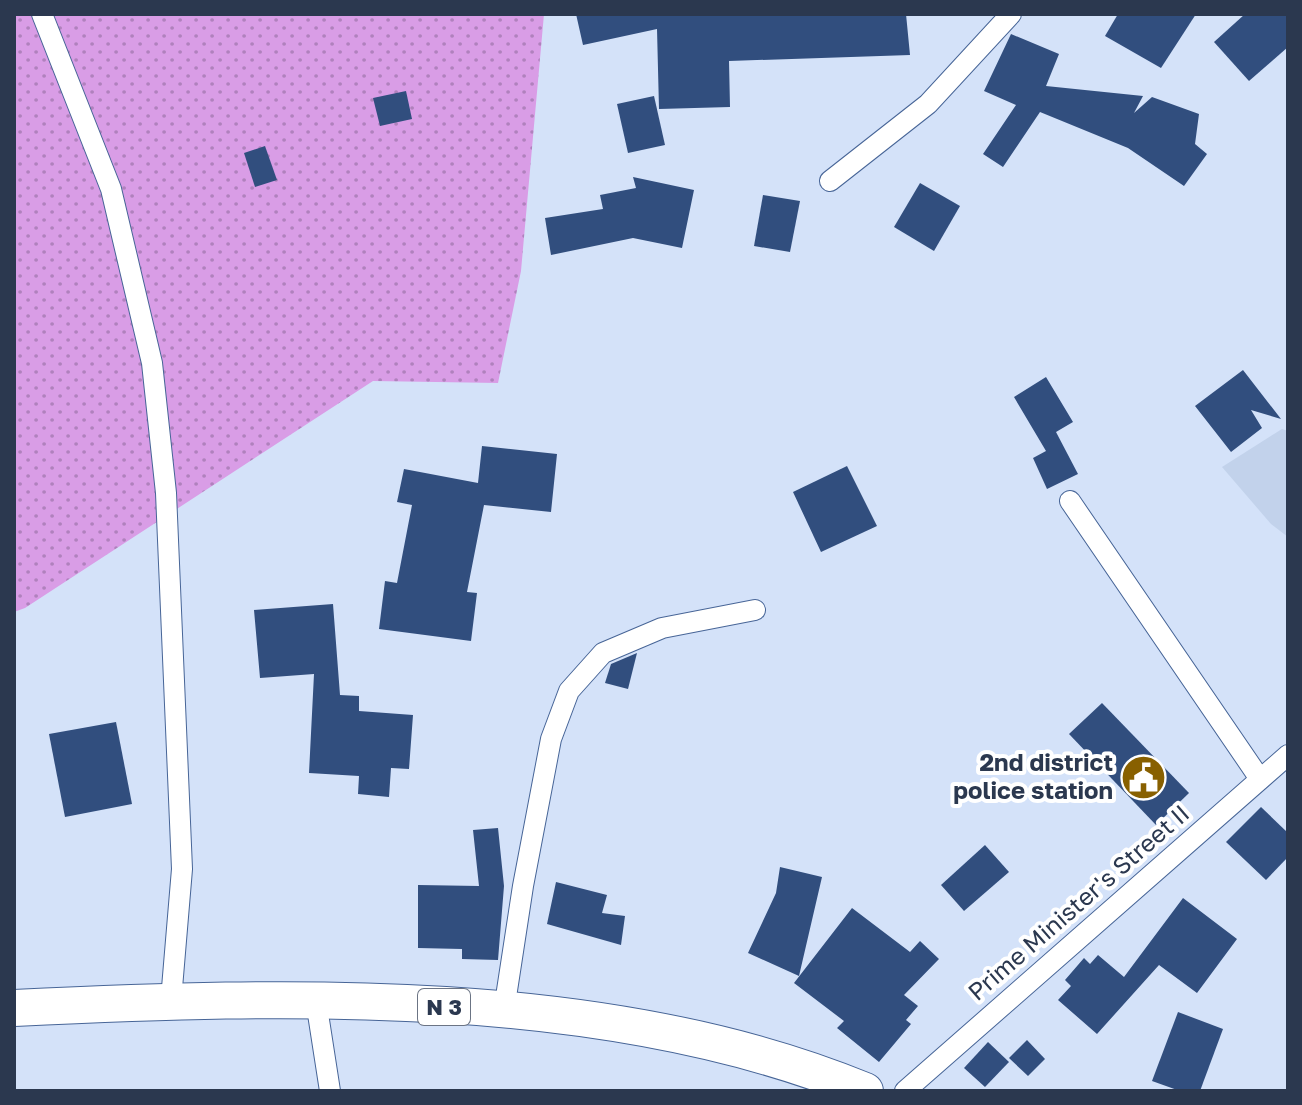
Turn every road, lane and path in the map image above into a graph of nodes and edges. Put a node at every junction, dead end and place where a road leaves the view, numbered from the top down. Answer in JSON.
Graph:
{"nodes":[{"id":1,"x":42,"y":14,"type":"edge"},
{"id":2,"x":1011,"y":14,"type":"edge"},
{"id":3,"x":830,"y":181,"type":"dead end"},
{"id":4,"x":1070,"y":501,"type":"dead end"},
{"id":5,"x":755,"y":610,"type":"dead end"},
{"id":6,"x":1288,"y":755,"type":"edge"},
{"id":7,"x":1260,"y":779,"type":"junction"},
{"id":8,"x":171,"y":1000,"type":"junction"},
{"id":9,"x":316,"y":1001,"type":"junction"},
{"id":10,"x":14,"y":1008,"type":"edge"},
{"id":11,"x":504,"y":1010,"type":"junction"},
{"id":12,"x":851,"y":1088,"type":"edge"},
{"id":13,"x":330,"y":1091,"type":"edge"},
{"id":14,"x":905,"y":1091,"type":"edge"}],
"edges":[{"from":1,"to":8,"type":"street"},
{"from":2,"to":3,"type":"street"},
{"from":4,"to":7,"type":"street"},
{"from":5,"to":11,"type":"street"},
{"from":6,"to":7,"type":"street","name":"Prime Minister's Street II"},
{"from":7,"to":14,"type":"street","name":"Prime Minister's Street II"},
{"from":8,"to":9,"type":"highway","number":"N 3"},
{"from":8,"to":10,"type":"highway","number":"N 3"},
{"from":9,"to":11,"type":"highway","number":"N 3"},
{"from":9,"to":13,"type":"street"},
{"from":11,"to":12,"type":"highway","number":"N 3"}]}
